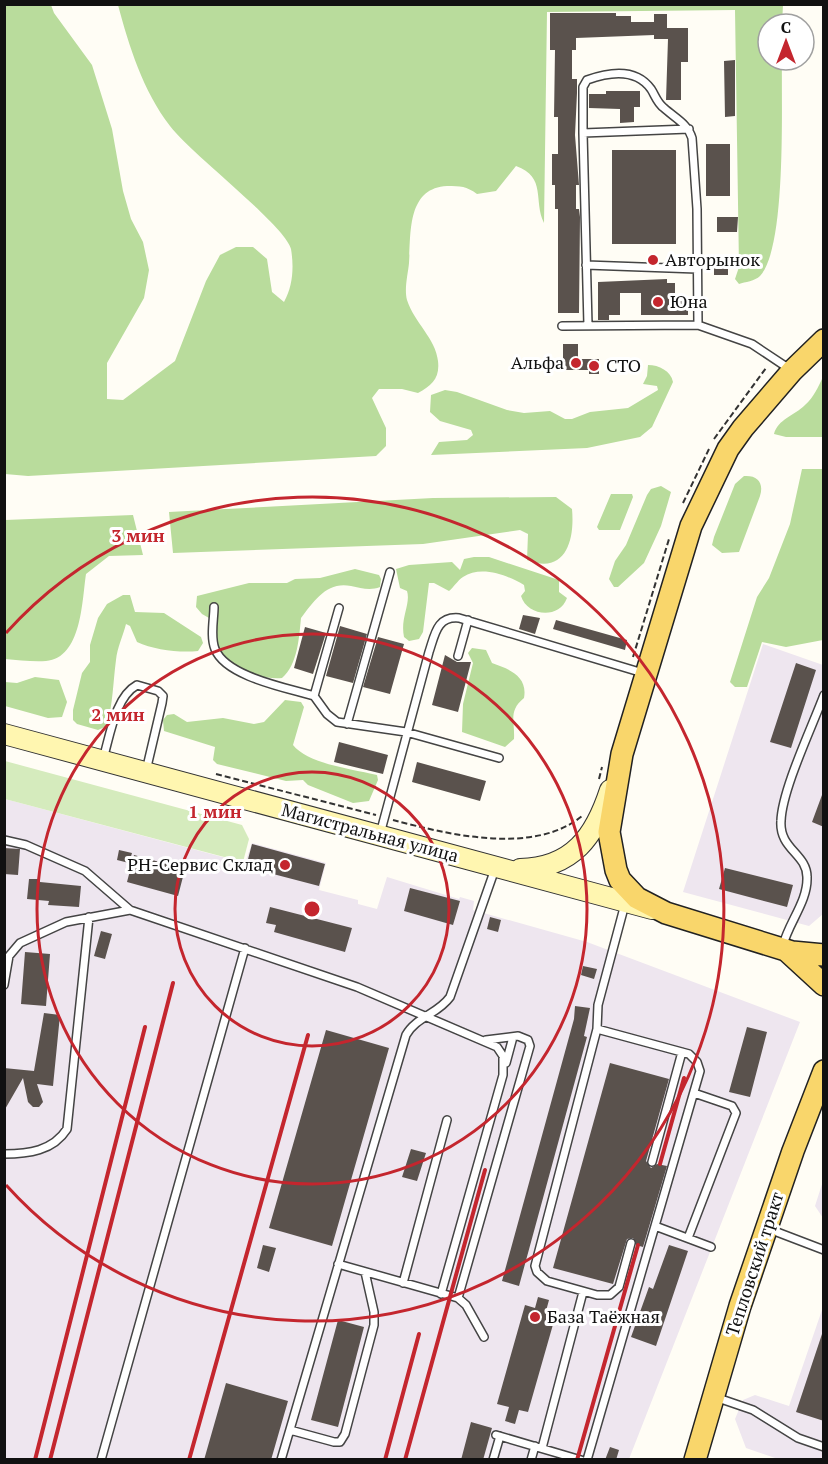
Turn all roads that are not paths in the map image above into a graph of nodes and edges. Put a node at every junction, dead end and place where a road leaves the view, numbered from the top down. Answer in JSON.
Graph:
{"nodes":[{"id":1,"x":689,"y":129,"type":"junction"},
{"id":2,"x":583,"y":133,"type":"junction"},
{"id":3,"x":586,"y":265,"type":"junction"},
{"id":4,"x":697,"y":269,"type":"junction"},
{"id":5,"x":698,"y":324,"type":"junction"},
{"id":6,"x":562,"y":326,"type":"dead end"},
{"id":7,"x":588,"y":326,"type":"junction"},
{"id":8,"x":824,"y":340,"type":"edge"},
{"id":9,"x":792,"y":371,"type":"junction"},
{"id":10,"x":390,"y":572,"type":"dead end"},
{"id":11,"x":214,"y":607,"type":"dead end"},
{"id":12,"x":339,"y":608,"type":"dead end"},
{"id":13,"x":468,"y":620,"type":"junction"},
{"id":14,"x":458,"y":656,"type":"dead end"},
{"id":15,"x":638,"y":671,"type":"junction"},
{"id":16,"x":824,"y":695,"type":"edge"},
{"id":17,"x":314,"y":696,"type":"junction"},
{"id":18,"x":347,"y":724,"type":"junction"},
{"id":19,"x":406,"y":732,"type":"junction"},
{"id":20,"x":4,"y":734,"type":"edge"},
{"id":21,"x":613,"y":757,"type":"junction"},
{"id":22,"x":499,"y":758,"type":"dead end"},
{"id":23,"x":102,"y":762,"type":"junction"},
{"id":24,"x":146,"y":773,"type":"junction"},
{"id":25,"x":382,"y":827,"type":"junction"},
{"id":26,"x":4,"y":840,"type":"edge"},
{"id":27,"x":496,"y":866,"type":"junction"},
{"id":28,"x":626,"y":902,"type":"junction"},
{"id":29,"x":130,"y":909,"type":"junction"},
{"id":30,"x":666,"y":913,"type":"junction"},
{"id":31,"x":89,"y":917,"type":"junction"},
{"id":32,"x":824,"y":947,"type":"edge"},
{"id":33,"x":245,"y":948,"type":"junction"},
{"id":34,"x":782,"y":948,"type":"junction"},
{"id":35,"x":824,"y":954,"type":"edge"},
{"id":36,"x":4,"y":985,"type":"edge"},
{"id":37,"x":824,"y":985,"type":"edge"},
{"id":38,"x":427,"y":1016,"type":"junction"},
{"id":39,"x":597,"y":1029,"type":"junction"},
{"id":40,"x":513,"y":1037,"type":"junction"},
{"id":41,"x":484,"y":1041,"type":"junction"},
{"id":42,"x":682,"y":1052,"type":"junction"},
{"id":43,"x":824,"y":1071,"type":"edge"},
{"id":44,"x":503,"y":1075,"type":"junction"},
{"id":45,"x":694,"y":1093,"type":"junction"},
{"id":46,"x":447,"y":1120,"type":"dead end"},
{"id":47,"x":4,"y":1154,"type":"edge"},
{"id":48,"x":652,"y":1162,"type":"dead end"},
{"id":49,"x":656,"y":1226,"type":"junction"},
{"id":50,"x":766,"y":1228,"type":"junction"},
{"id":51,"x":688,"y":1238,"type":"junction"},
{"id":52,"x":631,"y":1243,"type":"dead end"},
{"id":53,"x":711,"y":1247,"type":"dead end"},
{"id":54,"x":824,"y":1250,"type":"edge"},
{"id":55,"x":338,"y":1264,"type":"junction"},
{"id":56,"x":365,"y":1272,"type":"junction"},
{"id":57,"x":403,"y":1283,"type":"junction"},
{"id":58,"x":583,"y":1292,"type":"junction"},
{"id":59,"x":441,"y":1294,"type":"junction"},
{"id":60,"x":458,"y":1298,"type":"junction"},
{"id":61,"x":484,"y":1337,"type":"dead end"},
{"id":62,"x":714,"y":1396,"type":"junction"},
{"id":63,"x":290,"y":1430,"type":"junction"},
{"id":64,"x":539,"y":1447,"type":"junction"},
{"id":65,"x":824,"y":1447,"type":"edge"},
{"id":66,"x":698,"y":1457,"type":"edge"},
{"id":67,"x":101,"y":1460,"type":"edge"},
{"id":68,"x":281,"y":1460,"type":"edge"},
{"id":69,"x":493,"y":1460,"type":"edge"},
{"id":70,"x":531,"y":1460,"type":"edge"},
{"id":71,"x":581,"y":1460,"type":"edge"},
{"id":72,"x":587,"y":1460,"type":"edge"}],
"edges":[{"from":1,"to":2,"type":"lane"},
{"from":1,"to":2,"type":"lane"},
{"from":1,"to":4,"type":"lane"},
{"from":2,"to":3,"type":"lane"},
{"from":3,"to":4,"type":"lane"},
{"from":3,"to":7,"type":"lane"},
{"from":4,"to":5,"type":"lane"},
{"from":5,"to":7,"type":"lane"},
{"from":5,"to":9,"type":"lane"},
{"from":6,"to":7,"type":"lane"},
{"from":8,"to":9,"type":"main road"},
{"from":9,"to":15,"type":"main road"},
{"from":10,"to":18,"type":"lane"},
{"from":11,"to":17,"type":"lane"},
{"from":12,"to":17,"type":"lane"},
{"from":13,"to":14,"type":"lane"},
{"from":13,"to":15,"type":"lane"},
{"from":13,"to":19,"type":"lane"},
{"from":15,"to":21,"type":"main road"},
{"from":16,"to":34,"type":"lane"},
{"from":17,"to":18,"type":"lane"},
{"from":18,"to":19,"type":"lane"},
{"from":19,"to":22,"type":"lane"},
{"from":19,"to":25,"type":"lane"},
{"from":20,"to":23,"type":"main road","name":"Магистральная улица"},
{"from":21,"to":27,"type":"main road"},
{"from":21,"to":30,"type":"main road"},
{"from":23,"to":24,"type":"main road","name":"Магистральная улица"},
{"from":23,"to":24,"type":"lane"},
{"from":24,"to":25,"type":"main road","name":"Магистральная улица"},
{"from":25,"to":27,"type":"main road","name":"Магистральная улица"},
{"from":26,"to":29,"type":"lane"},
{"from":27,"to":28,"type":"main road","name":"Магистральная улица"},
{"from":27,"to":38,"type":"lane"},
{"from":28,"to":30,"type":"main road","name":"Магистральная улица"},
{"from":28,"to":39,"type":"lane"},
{"from":29,"to":31,"type":"lane"},
{"from":29,"to":33,"type":"lane"},
{"from":30,"to":34,"type":"main road"},
{"from":31,"to":36,"type":"lane"},
{"from":31,"to":47,"type":"lane"},
{"from":32,"to":34,"type":"main road"},
{"from":33,"to":38,"type":"lane"},
{"from":33,"to":67,"type":"lane"},
{"from":34,"to":35,"type":"main road"},
{"from":34,"to":37,"type":"main road"},
{"from":38,"to":41,"type":"lane"},
{"from":38,"to":55,"type":"lane"},
{"from":39,"to":42,"type":"lane"},
{"from":39,"to":58,"type":"lane"},
{"from":40,"to":41,"type":"lane"},
{"from":40,"to":44,"type":"lane"},
{"from":40,"to":60,"type":"lane"},
{"from":41,"to":44,"type":"lane"},
{"from":42,"to":45,"type":"lane"},
{"from":42,"to":48,"type":"lane"},
{"from":43,"to":50,"type":"main road","name":"Тепловский тракт"},
{"from":44,"to":59,"type":"lane"},
{"from":45,"to":49,"type":"lane"},
{"from":45,"to":51,"type":"lane"},
{"from":46,"to":57,"type":"lane"},
{"from":49,"to":51,"type":"lane"},
{"from":49,"to":72,"type":"lane"},
{"from":50,"to":54,"type":"lane"},
{"from":50,"to":62,"type":"main road","name":"Тепловский тракт"},
{"from":51,"to":53,"type":"lane"},
{"from":52,"to":58,"type":"lane"},
{"from":55,"to":56,"type":"lane"},
{"from":55,"to":63,"type":"lane"},
{"from":56,"to":57,"type":"lane"},
{"from":56,"to":63,"type":"lane"},
{"from":57,"to":59,"type":"lane"},
{"from":58,"to":64,"type":"lane"},
{"from":59,"to":60,"type":"lane"},
{"from":60,"to":61,"type":"lane"},
{"from":62,"to":65,"type":"lane"},
{"from":62,"to":66,"type":"main road","name":"Тепловский тракт"},
{"from":63,"to":68,"type":"lane"},
{"from":64,"to":69,"type":"lane"},
{"from":64,"to":70,"type":"lane"},
{"from":64,"to":71,"type":"lane"}]}
